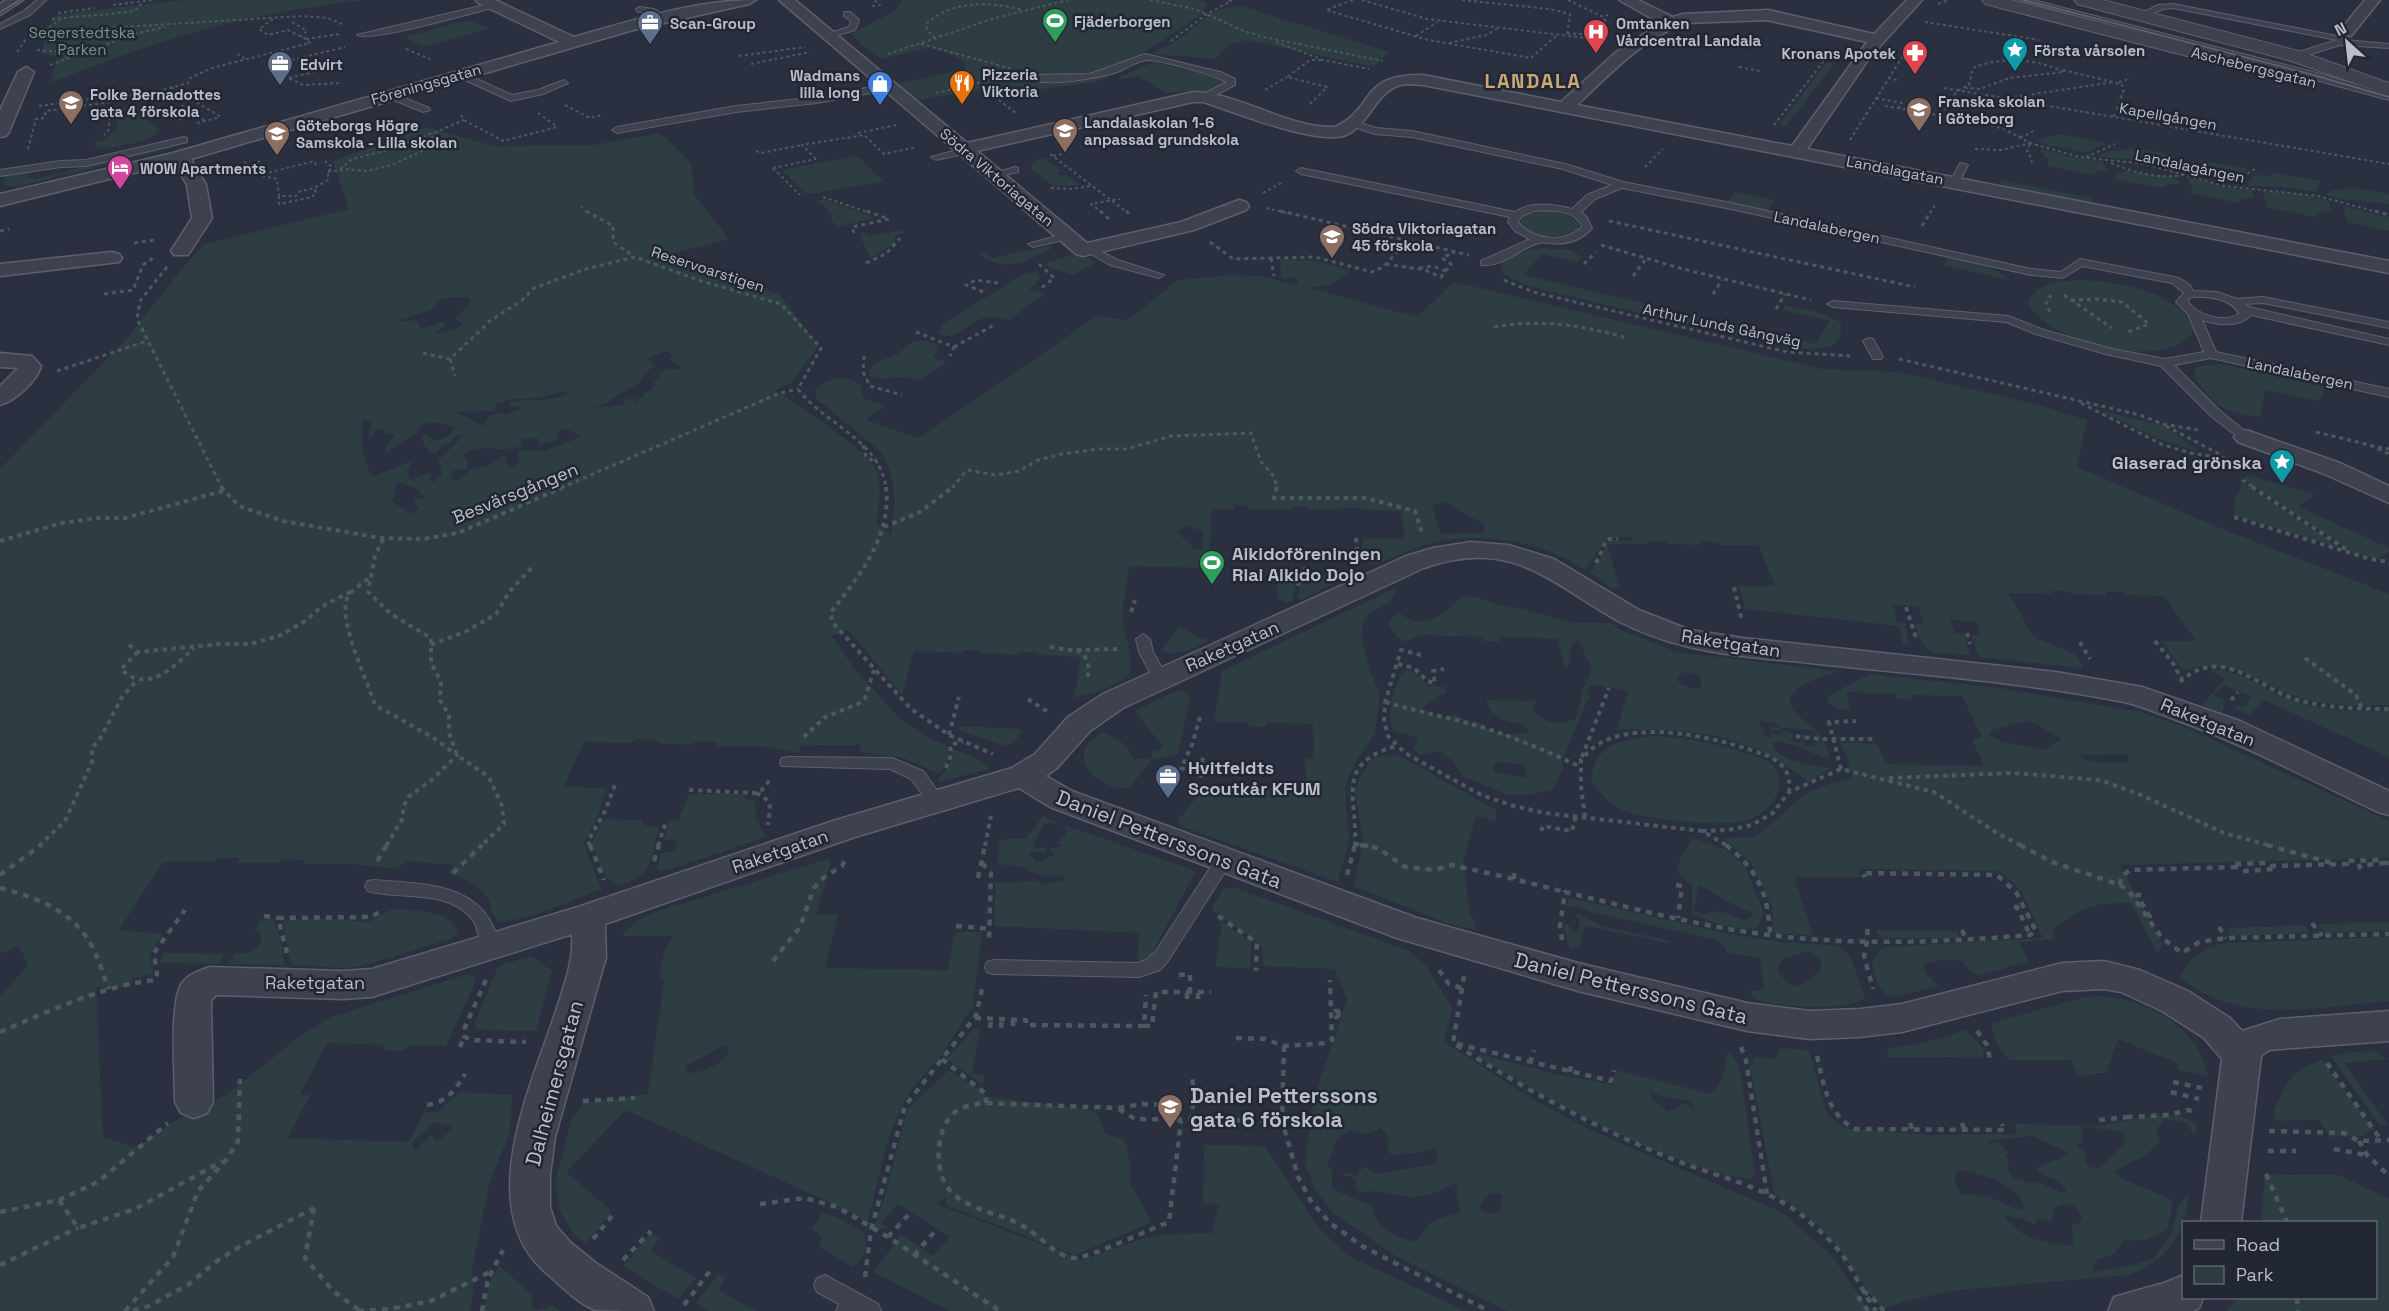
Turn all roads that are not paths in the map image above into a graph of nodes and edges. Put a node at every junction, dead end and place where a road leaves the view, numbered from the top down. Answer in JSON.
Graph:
{"nodes":[{"id":1,"x":16,"y":0,"type":"edge"},
{"id":2,"x":42,"y":0,"type":"edge"},
{"id":3,"x":749,"y":0,"type":"edge"},
{"id":4,"x":786,"y":0,"type":"edge"},
{"id":5,"x":1626,"y":0,"type":"edge"},
{"id":6,"x":1753,"y":0,"type":"edge"},
{"id":7,"x":1915,"y":0,"type":"edge"},
{"id":8,"x":1991,"y":0,"type":"edge"},
{"id":9,"x":2024,"y":0,"type":"edge"},
{"id":10,"x":2038,"y":0,"type":"edge"},
{"id":11,"x":2071,"y":0,"type":"edge"},
{"id":12,"x":2083,"y":0,"type":"edge"},
{"id":13,"x":2373,"y":0,"type":"edge"},
{"id":14,"x":488,"y":2,"type":"edge"},
{"id":15,"x":640,"y":9,"type":"dead end"},
{"id":16,"x":0,"y":10,"type":"edge"},
{"id":17,"x":847,"y":14,"type":"dead end"},
{"id":18,"x":1768,"y":15,"type":"junction"},
{"id":19,"x":2143,"y":15,"type":"junction"},
{"id":20,"x":664,"y":18,"type":"junction"},
{"id":21,"x":1671,"y":22,"type":"junction"},
{"id":22,"x":0,"y":27,"type":"edge"},
{"id":23,"x":2188,"y":27,"type":"junction"},
{"id":24,"x":2120,"y":33,"type":"junction"},
{"id":25,"x":361,"y":35,"type":"road end"},
{"id":26,"x":2343,"y":38,"type":"junction"},
{"id":27,"x":1876,"y":39,"type":"junction"},
{"id":28,"x":572,"y":42,"type":"junction"},
{"id":29,"x":819,"y":44,"type":"junction"},
{"id":30,"x":2389,"y":46,"type":"edge"},
{"id":31,"x":2283,"y":61,"type":"junction"},
{"id":32,"x":26,"y":72,"type":"road end"},
{"id":33,"x":459,"y":74,"type":"junction"},
{"id":34,"x":1031,"y":78,"type":"road end"},
{"id":35,"x":564,"y":83,"type":"dead end"},
{"id":36,"x":888,"y":87,"type":"junction"},
{"id":37,"x":2389,"y":93,"type":"edge"},
{"id":38,"x":390,"y":95,"type":"junction"},
{"id":39,"x":1205,"y":97,"type":"junction"},
{"id":40,"x":2389,"y":102,"type":"edge"},
{"id":41,"x":1566,"y":106,"type":"junction"},
{"id":42,"x":426,"y":110,"type":"dead end"},
{"id":43,"x":1351,"y":123,"type":"junction"},
{"id":44,"x":617,"y":130,"type":"dead end"},
{"id":45,"x":0,"y":132,"type":"edge"},
{"id":46,"x":180,"y":144,"type":"junction"},
{"id":47,"x":964,"y":150,"type":"junction"},
{"id":48,"x":1797,"y":151,"type":"junction"},
{"id":49,"x":936,"y":157,"type":"dead end"},
{"id":50,"x":1015,"y":170,"type":"dead end"},
{"id":51,"x":1301,"y":171,"type":"dead end"},
{"id":52,"x":0,"y":173,"type":"edge"},
{"id":53,"x":993,"y":175,"type":"junction"},
{"id":54,"x":1621,"y":185,"type":"junction"},
{"id":55,"x":0,"y":200,"type":"edge"},
{"id":56,"x":1239,"y":207,"type":"road end"},
{"id":57,"x":1578,"y":215,"type":"junction"},
{"id":58,"x":1515,"y":216,"type":"junction"},
{"id":59,"x":1068,"y":236,"type":"junction"},
{"id":60,"x":1540,"y":238,"type":"junction"},
{"id":61,"x":1034,"y":244,"type":"dead end"},
{"id":62,"x":1090,"y":249,"type":"junction"},
{"id":63,"x":181,"y":251,"type":"road end"},
{"id":64,"x":112,"y":258,"type":"dead end"},
{"id":65,"x":1485,"y":262,"type":"road end"},
{"id":66,"x":2389,"y":267,"type":"edge"},
{"id":67,"x":0,"y":270,"type":"edge"},
{"id":68,"x":1159,"y":275,"type":"dead end"},
{"id":69,"x":2190,"y":295,"type":"junction"},
{"id":70,"x":1833,"y":304,"type":"road end"},
{"id":71,"x":2241,"y":307,"type":"junction"},
{"id":72,"x":2193,"y":313,"type":"junction"},
{"id":73,"x":2389,"y":325,"type":"edge"},
{"id":74,"x":1869,"y":342,"type":"dead end"},
{"id":75,"x":2389,"y":342,"type":"edge"},
{"id":76,"x":2211,"y":354,"type":"junction"},
{"id":77,"x":1877,"y":357,"type":"road end"},
{"id":78,"x":0,"y":360,"type":"edge"},
{"id":79,"x":2165,"y":363,"type":"junction"},
{"id":80,"x":14,"y":386,"type":"edge"},
{"id":81,"x":2389,"y":393,"type":"edge"},
{"id":82,"x":2246,"y":437,"type":"joint"},
{"id":83,"x":2389,"y":495,"type":"edge"},
{"id":84,"x":788,"y":762,"type":"dead end"},
{"id":85,"x":1016,"y":770,"type":"junction"},
{"id":86,"x":929,"y":790,"type":"junction"},
{"id":87,"x":2389,"y":804,"type":"edge"},
{"id":88,"x":1223,"y":861,"type":"junction"},
{"id":89,"x":374,"y":886,"type":"road end"},
{"id":90,"x":597,"y":901,"type":"junction"},
{"id":91,"x":490,"y":959,"type":"junction"},
{"id":92,"x":994,"y":968,"type":"dead end"},
{"id":93,"x":2389,"y":1026,"type":"edge"},
{"id":94,"x":2241,"y":1054,"type":"junction"},
{"id":95,"x":182,"y":1112,"type":"road end"},
{"id":96,"x":2220,"y":1221,"type":"edge"},
{"id":97,"x":825,"y":1285,"type":"dead end"},
{"id":98,"x":2182,"y":1295,"type":"edge"},
{"id":99,"x":858,"y":1302,"type":"edge"},
{"id":100,"x":633,"y":1311,"type":"edge"},
{"id":101,"x":2129,"y":1311,"type":"edge"}],
"edges":[{"from":1,"to":16,"type":"street"},
{"from":2,"to":22,"type":"lane"},
{"from":3,"to":20,"type":"street","name":"Föreningsgatan"},
{"from":4,"to":29,"type":"street","name":"Södra Viktoriagatan"},
{"from":5,"to":21,"type":"street"},
{"from":6,"to":18,"type":"street"},
{"from":7,"to":27,"type":"street"},
{"from":8,"to":24,"type":"street","name":"Aschebergsgatan"},
{"from":9,"to":31,"type":"lane"},
{"from":10,"to":31,"type":"lane"},
{"from":11,"to":23,"type":"street","name":"Aschebergsgatan"},
{"from":12,"to":19,"type":"street","name":"Aschebergsgatan"},
{"from":13,"to":26,"type":"street"},
{"from":14,"to":25,"type":"lane"},
{"from":14,"to":28,"type":"street"},
{"from":15,"to":20,"type":"lane"},
{"from":17,"to":29,"type":"lane"},
{"from":18,"to":21,"type":"street"},
{"from":18,"to":27,"type":"street"},
{"from":19,"to":23,"type":"street","name":"Aschebergsgatan"},
{"from":19,"to":26,"type":"lane"},
{"from":20,"to":28,"type":"street","name":"Föreningsgatan"},
{"from":21,"to":41,"type":"street"},
{"from":23,"to":31,"type":"street","name":"Aschebergsgatan"},
{"from":24,"to":31,"type":"street","name":"Aschebergsgatan"},
{"from":24,"to":40,"type":"street","name":"Aschebergsgatan"},
{"from":26,"to":30,"type":"lane"},
{"from":26,"to":31,"type":"lane"},
{"from":27,"to":48,"type":"street"},
{"from":28,"to":33,"type":"street","name":"Föreningsgatan"},
{"from":29,"to":36,"type":"street","name":"Södra Viktoriagatan"},
{"from":31,"to":37,"type":"street","name":"Aschebergsgatan"},
{"from":32,"to":45,"type":"street"},
{"from":33,"to":35,"type":"lane"},
{"from":33,"to":38,"type":"street","name":"Föreningsgatan"},
{"from":34,"to":39,"type":"lane"},
{"from":36,"to":44,"type":"lane"},
{"from":36,"to":47,"type":"street","name":"Södra Viktoriagatan"},
{"from":38,"to":42,"type":"lane"},
{"from":38,"to":46,"type":"street","name":"Föreningsgatan"},
{"from":39,"to":43,"type":"street"},
{"from":39,"to":47,"type":"street"},
{"from":41,"to":43,"type":"street","name":"Landalagatan"},
{"from":41,"to":48,"type":"street","name":"Landalagatan"},
{"from":43,"to":54,"type":"lane","name":"Landalabergen"},
{"from":46,"to":52,"type":"lane"},
{"from":46,"to":55,"type":"street","name":"Föreningsgatan"},
{"from":46,"to":63,"type":"street"},
{"from":47,"to":49,"type":"lane"},
{"from":47,"to":53,"type":"street","name":"Södra Viktoriagatan"},
{"from":48,"to":66,"type":"street","name":"Landalagatan"},
{"from":50,"to":53,"type":"lane"},
{"from":51,"to":58,"type":"lane"},
{"from":53,"to":59,"type":"street","name":"Södra Viktoriagatan"},
{"from":54,"to":57,"type":"lane"},
{"from":54,"to":69,"type":"lane","name":"Landalabergen"},
{"from":56,"to":62,"type":"street"},
{"from":57,"to":58,"type":"lane"},
{"from":57,"to":60,"type":"lane"},
{"from":58,"to":60,"type":"lane"},
{"from":59,"to":61,"type":"lane"},
{"from":59,"to":62,"type":"street","name":"Södra Viktoriagatan"},
{"from":60,"to":65,"type":"lane"},
{"from":62,"to":68,"type":"lane"},
{"from":64,"to":67,"type":"street"},
{"from":69,"to":71,"type":"lane"},
{"from":69,"to":72,"type":"lane"},
{"from":70,"to":79,"type":"lane","name":"Landalabergen"},
{"from":71,"to":72,"type":"lane"},
{"from":71,"to":73,"type":"lane"},
{"from":71,"to":75,"type":"lane"},
{"from":72,"to":76,"type":"lane"},
{"from":74,"to":77,"type":"lane"},
{"from":76,"to":79,"type":"lane","name":"Landalabergen"},
{"from":76,"to":81,"type":"lane","name":"Landalabergen"},
{"from":78,"to":80,"type":"street"},
{"from":79,"to":82,"type":"lane"},
{"from":82,"to":83,"type":"street"},
{"from":84,"to":86,"type":"lane"},
{"from":85,"to":86,"type":"street","name":"Raketgatan"},
{"from":85,"to":87,"type":"street","name":"Raketgatan"},
{"from":85,"to":88,"type":"street","name":"Daniel Petterssons Gata"},
{"from":86,"to":90,"type":"street","name":"Raketgatan"},
{"from":88,"to":92,"type":"lane"},
{"from":88,"to":94,"type":"street","name":"Daniel Petterssons Gata"},
{"from":89,"to":91,"type":"lane"},
{"from":90,"to":91,"type":"street","name":"Raketgatan"},
{"from":90,"to":100,"type":"street","name":"Dalheimersgatan"},
{"from":91,"to":95,"type":"street","name":"Raketgatan"},
{"from":93,"to":94,"type":"street"},
{"from":94,"to":96,"type":"street"},
{"from":97,"to":99,"type":"lane"},
{"from":98,"to":101,"type":"street"}]}
